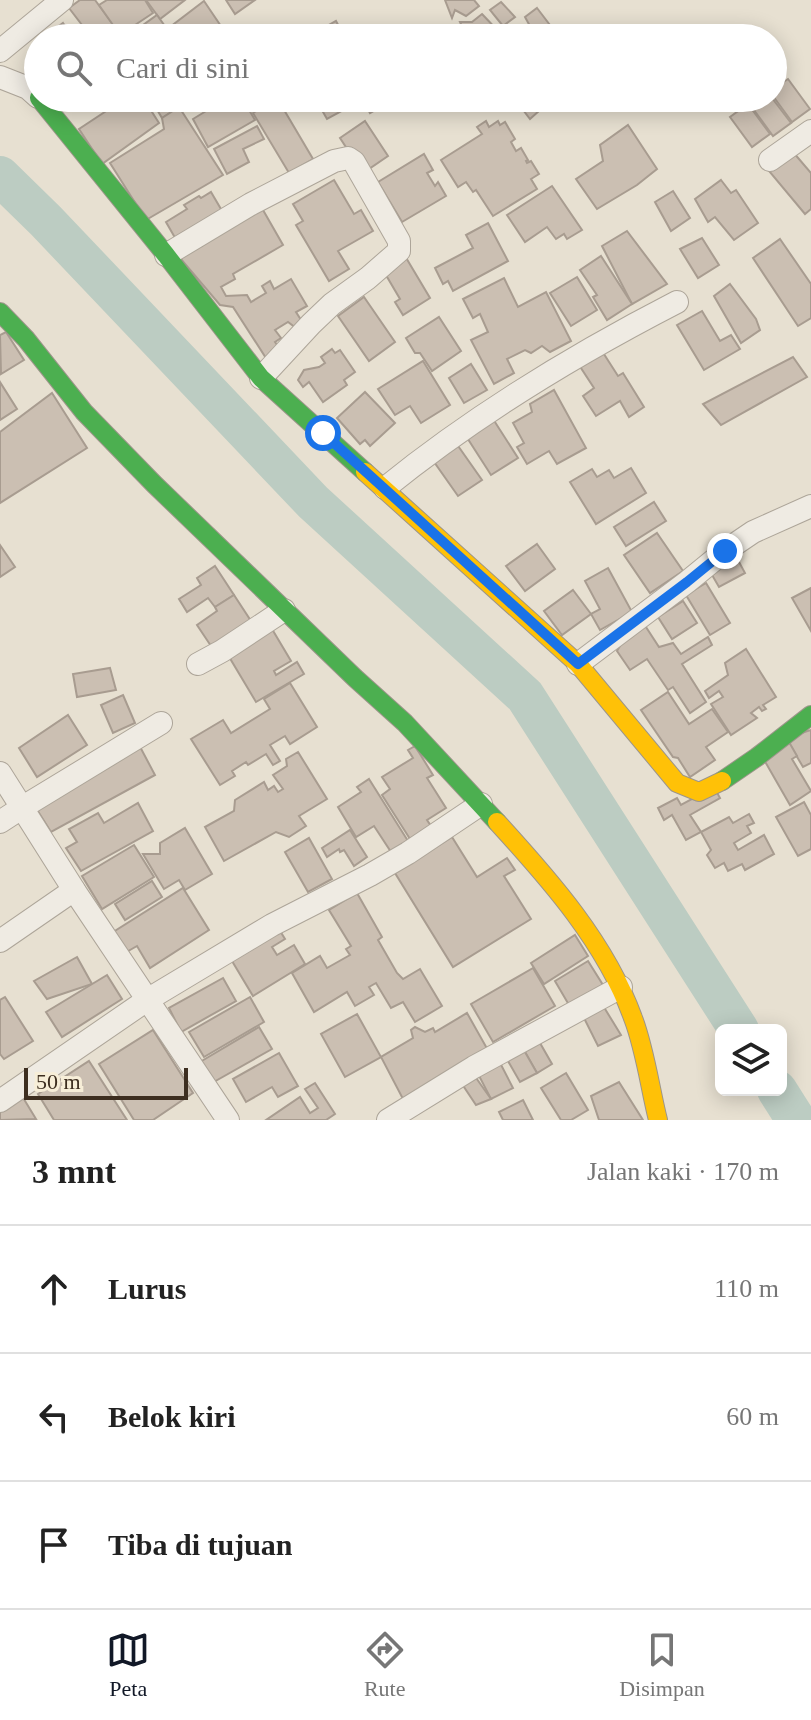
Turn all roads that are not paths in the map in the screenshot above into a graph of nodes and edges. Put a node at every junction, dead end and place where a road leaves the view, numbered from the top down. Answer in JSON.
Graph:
{"nodes":[{"id":1,"x":62,"y":0,"type":"edge"},
{"id":2,"x":33,"y":24,"type":"edge"},
{"id":3,"x":24,"y":31,"type":"edge"},
{"id":4,"x":0,"y":51,"type":"edge"},
{"id":5,"x":0,"y":77,"type":"edge"},
{"id":6,"x":24,"y":86,"type":"edge"},
{"id":7,"x":49,"y":112,"type":"edge"},
{"id":8,"x":811,"y":131,"type":"edge"},
{"id":9,"x":770,"y":160,"type":"dead end"},
{"id":10,"x":166,"y":255,"type":"junction"},
{"id":11,"x":677,"y":302,"type":"dead end"},
{"id":12,"x":0,"y":312,"type":"edge"},
{"id":13,"x":261,"y":378,"type":"junction"},
{"id":14,"x":385,"y":488,"type":"junction"},
{"id":15,"x":811,"y":506,"type":"edge"},
{"id":16,"x":284,"y":610,"type":"junction"},
{"id":17,"x":198,"y":664,"type":"dead end"},
{"id":18,"x":578,"y":664,"type":"junction"},
{"id":19,"x":811,"y":715,"type":"edge"},
{"id":20,"x":161,"y":723,"type":"dead end"},
{"id":21,"x":0,"y":773,"type":"edge"},
{"id":22,"x":481,"y":804,"type":"junction"},
{"id":23,"x":23,"y":807,"type":"junction"},
{"id":24,"x":0,"y":822,"type":"edge"},
{"id":25,"x":74,"y":890,"type":"junction"},
{"id":26,"x":0,"y":941,"type":"edge"},
{"id":27,"x":621,"y":987,"type":"junction"},
{"id":28,"x":147,"y":1000,"type":"junction"},
{"id":29,"x":0,"y":1101,"type":"edge"},
{"id":30,"x":225,"y":1119,"type":"edge"},
{"id":31,"x":388,"y":1120,"type":"edge"},
{"id":32,"x":658,"y":1120,"type":"edge"}],
"edges":[{"from":1,"to":2,"type":"street"},
{"from":3,"to":4,"type":"street"},
{"from":5,"to":6,"type":"street"},
{"from":7,"to":10,"type":"street"},
{"from":8,"to":9,"type":"street"},
{"from":10,"to":13,"type":"street"},
{"from":10,"to":13,"type":"street"},
{"from":11,"to":14,"type":"street"},
{"from":12,"to":16,"type":"street"},
{"from":13,"to":14,"type":"street"},
{"from":14,"to":18,"type":"street"},
{"from":15,"to":18,"type":"street"},
{"from":16,"to":17,"type":"street"},
{"from":16,"to":22,"type":"street"},
{"from":18,"to":19,"type":"street"},
{"from":20,"to":23,"type":"street"},
{"from":21,"to":23,"type":"street"},
{"from":22,"to":27,"type":"street"},
{"from":22,"to":28,"type":"street"},
{"from":23,"to":24,"type":"street"},
{"from":23,"to":25,"type":"street"},
{"from":25,"to":26,"type":"street"},
{"from":25,"to":28,"type":"street"},
{"from":27,"to":31,"type":"street"},
{"from":27,"to":32,"type":"street"},
{"from":28,"to":29,"type":"street"},
{"from":28,"to":30,"type":"street"}]}
